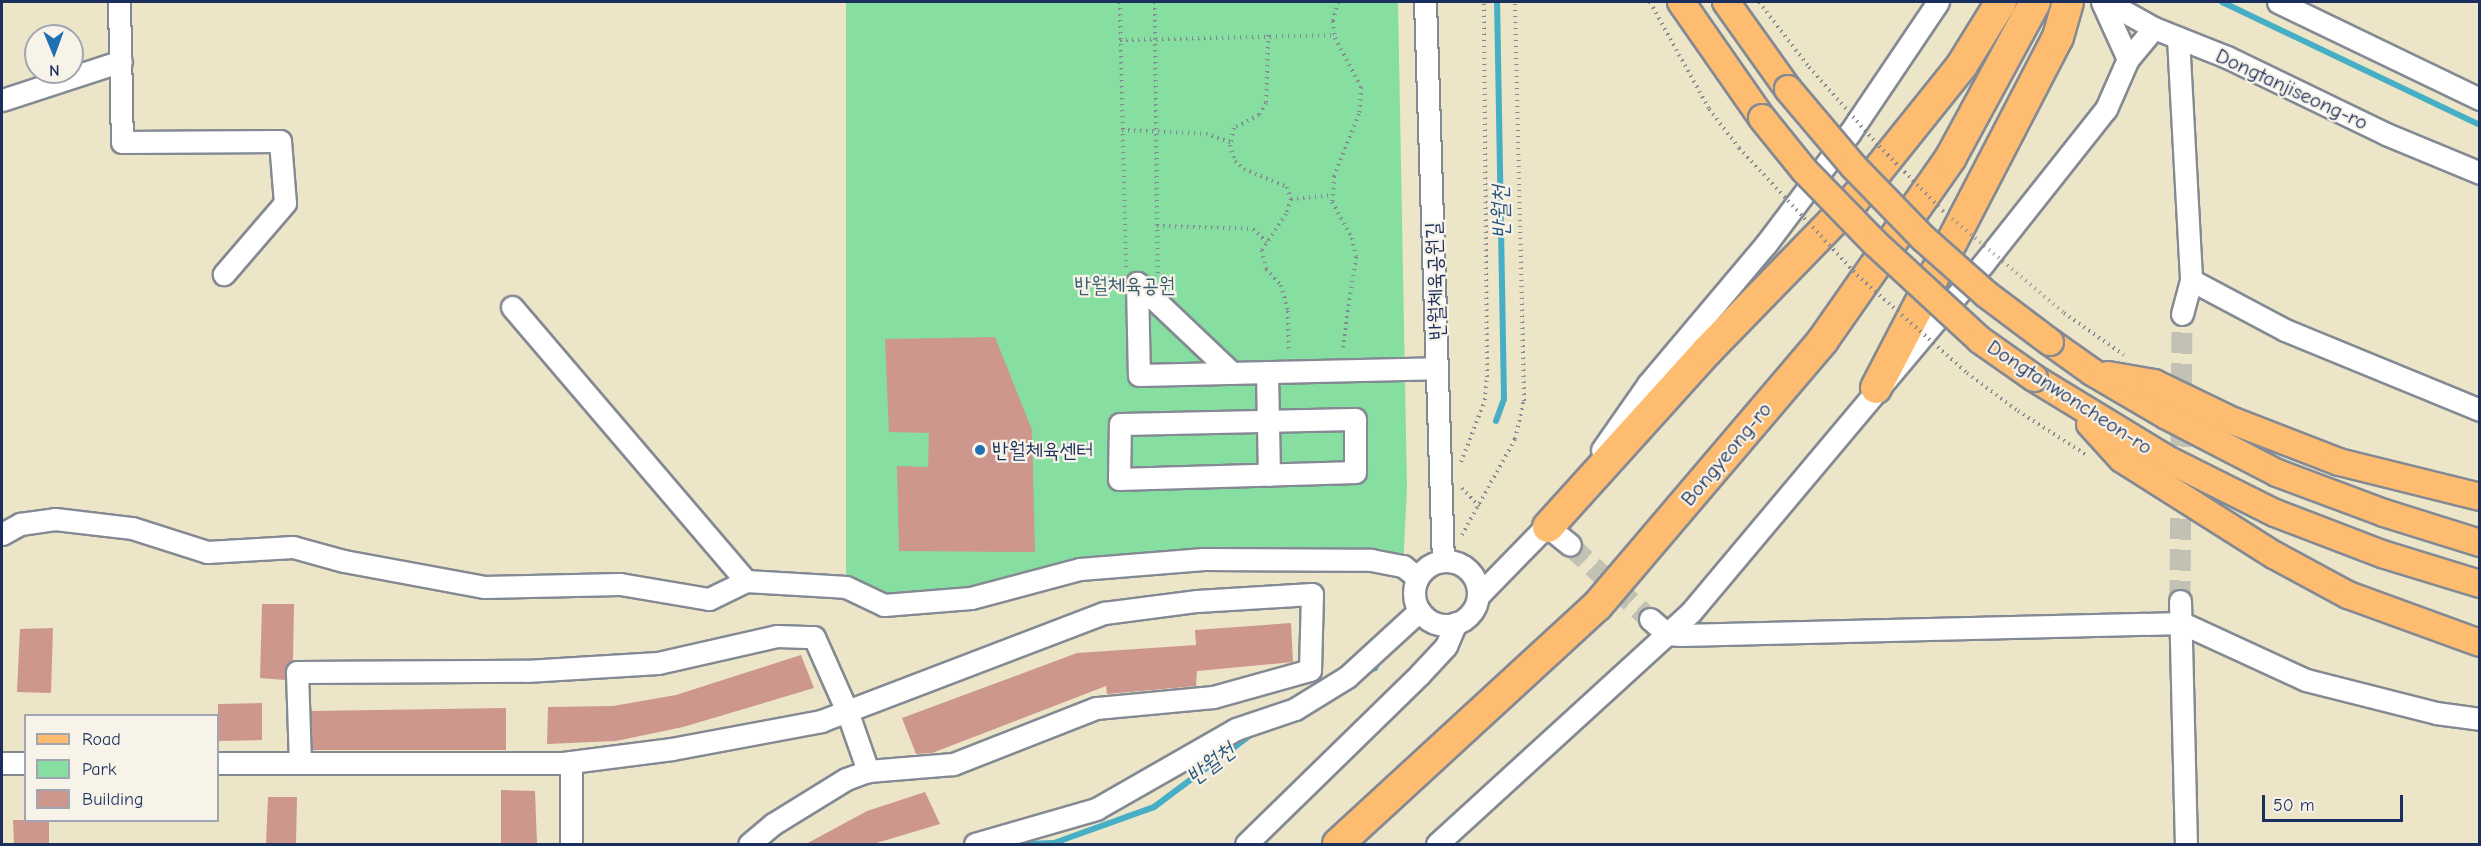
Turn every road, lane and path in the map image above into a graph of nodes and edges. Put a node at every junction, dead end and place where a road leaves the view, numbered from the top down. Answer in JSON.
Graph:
{"nodes":[{"id":1,"x":120,"y":2,"type":"edge"},
{"id":2,"x":1120,"y":2,"type":"edge"},
{"id":3,"x":1155,"y":2,"type":"edge"},
{"id":4,"x":1338,"y":2,"type":"edge"},
{"id":5,"x":1425,"y":2,"type":"edge"},
{"id":6,"x":1484,"y":2,"type":"edge"},
{"id":7,"x":1515,"y":2,"type":"edge"},
{"id":8,"x":1650,"y":2,"type":"edge"},
{"id":9,"x":1681,"y":2,"type":"edge"},
{"id":10,"x":1726,"y":2,"type":"edge"},
{"id":11,"x":1759,"y":2,"type":"edge"},
{"id":12,"x":1938,"y":2,"type":"edge"},
{"id":13,"x":2001,"y":2,"type":"edge"},
{"id":14,"x":2068,"y":2,"type":"edge"},
{"id":15,"x":2102,"y":2,"type":"edge"},
{"id":16,"x":2107,"y":2,"type":"edge"},
{"id":17,"x":2278,"y":2,"type":"edge"},
{"id":18,"x":2030,"y":11,"type":"edge"},
{"id":19,"x":2154,"y":28,"type":"junction"},
{"id":20,"x":1268,"y":34,"type":"junction"},
{"id":21,"x":1335,"y":35,"type":"junction"},
{"id":22,"x":1155,"y":38,"type":"junction"},
{"id":23,"x":2178,"y":38,"type":"junction"},
{"id":24,"x":1120,"y":40,"type":"junction"},
{"id":25,"x":2128,"y":59,"type":"junction"},
{"id":26,"x":121,"y":61,"type":"junction"},
{"id":27,"x":2480,"y":99,"type":"edge"},
{"id":28,"x":2,"y":100,"type":"edge"},
{"id":29,"x":1122,"y":130,"type":"junction"},
{"id":30,"x":1156,"y":130,"type":"junction"},
{"id":31,"x":1231,"y":142,"type":"junction"},
{"id":32,"x":2480,"y":173,"type":"edge"},
{"id":33,"x":1332,"y":195,"type":"junction"},
{"id":34,"x":1291,"y":199,"type":"junction"},
{"id":35,"x":1157,"y":226,"type":"junction"},
{"id":36,"x":1267,"y":242,"type":"junction"},
{"id":37,"x":224,"y":274,"type":"dead end"},
{"id":38,"x":2191,"y":280,"type":"junction"},
{"id":39,"x":1137,"y":283,"type":"junction"},
{"id":40,"x":1158,"y":303,"type":"junction"},
{"id":41,"x":512,"y":307,"type":"dead end"},
{"id":42,"x":2064,"y":313,"type":"dead end"},
{"id":43,"x":2182,"y":314,"type":"tunnel mouth"},
{"id":44,"x":1437,"y":368,"type":"junction"},
{"id":45,"x":1341,"y":370,"type":"junction"},
{"id":46,"x":1267,"y":372,"type":"junction"},
{"id":47,"x":1289,"y":372,"type":"junction"},
{"id":48,"x":2092,"y":372,"type":"junction"},
{"id":49,"x":1232,"y":373,"type":"junction"},
{"id":50,"x":1876,"y":387,"type":"junction"},
{"id":51,"x":2072,"y":404,"type":"junction"},
{"id":52,"x":2480,"y":410,"type":"edge"},
{"id":53,"x":2018,"y":411,"type":"dead end"},
{"id":54,"x":1268,"y":420,"type":"junction"},
{"id":55,"x":1461,"y":468,"type":"dead end"},
{"id":56,"x":1269,"y":475,"type":"junction"},
{"id":57,"x":1460,"y":479,"type":"dead end"},
{"id":58,"x":2480,"y":497,"type":"edge"},
{"id":59,"x":1479,"y":506,"type":"junction"},
{"id":60,"x":2,"y":534,"type":"edge"},
{"id":61,"x":1461,"y":536,"type":"dead end"},
{"id":62,"x":1559,"y":536,"type":"junction"},
{"id":63,"x":2480,"y":543,"type":"edge"},
{"id":64,"x":1443,"y":561,"type":"junction"},
{"id":65,"x":1418,"y":578,"type":"junction"},
{"id":66,"x":747,"y":581,"type":"junction"},
{"id":67,"x":2480,"y":584,"type":"edge"},
{"id":68,"x":1478,"y":596,"type":"junction"},
{"id":69,"x":2180,"y":601,"type":"tunnel mouth"},
{"id":70,"x":1419,"y":610,"type":"junction"},
{"id":71,"x":1650,"y":619,"type":"tunnel mouth"},
{"id":72,"x":1456,"y":623,"type":"junction"},
{"id":73,"x":2182,"y":623,"type":"junction"},
{"id":74,"x":1667,"y":634,"type":"junction"},
{"id":75,"x":2480,"y":643,"type":"edge"},
{"id":76,"x":848,"y":711,"type":"junction"},
{"id":77,"x":2480,"y":719,"type":"edge"},
{"id":78,"x":571,"y":762,"type":"junction"},
{"id":79,"x":2,"y":763,"type":"edge"},
{"id":80,"x":24,"y":763,"type":"edge"},
{"id":81,"x":219,"y":763,"type":"edge"},
{"id":82,"x":300,"y":763,"type":"junction"},
{"id":83,"x":868,"y":771,"type":"junction"},
{"id":84,"x":571,"y":844,"type":"edge"},
{"id":85,"x":748,"y":844,"type":"edge"},
{"id":86,"x":975,"y":844,"type":"edge"},
{"id":87,"x":1246,"y":844,"type":"edge"},
{"id":88,"x":1338,"y":844,"type":"edge"},
{"id":89,"x":1437,"y":844,"type":"edge"},
{"id":90,"x":2186,"y":844,"type":"edge"}],
"edges":[{"from":1,"to":26,"type":"street"},
{"from":2,"to":24,"type":"path"},
{"from":3,"to":22,"type":"path"},
{"from":4,"to":21,"type":"path"},
{"from":5,"to":44,"type":"street","name":"반월체육공원길"},
{"from":6,"to":55,"type":"path"},
{"from":7,"to":59,"type":"path"},
{"from":8,"to":53,"type":"path","bridge":true},
{"from":9,"to":51,"type":"main road","name":"Dongtanwoncheon-ro","bridge":true},
{"from":10,"to":48,"type":"main road","name":"Dongtanwoncheon-ro","bridge":true},
{"from":11,"to":42,"type":"path","bridge":true},
{"from":12,"to":62,"type":"street"},
{"from":13,"to":62,"type":"highway"},
{"from":14,"to":50,"type":"highway"},
{"from":15,"to":25,"type":"street"},
{"from":16,"to":19,"type":"street","name":"Dongtanjiseong-ro"},
{"from":17,"to":27,"type":"street"},
{"from":18,"to":88,"type":"highway","name":"Bongyeong-ro"},
{"from":19,"to":23,"type":"street","name":"Dongtanjiseong-ro"},
{"from":19,"to":25,"type":"street"},
{"from":20,"to":21,"type":"path"},
{"from":20,"to":22,"type":"path"},
{"from":20,"to":31,"type":"path"},
{"from":21,"to":33,"type":"path"},
{"from":22,"to":24,"type":"path"},
{"from":22,"to":30,"type":"path"},
{"from":23,"to":32,"type":"street","name":"Dongtanjiseong-ro"},
{"from":23,"to":38,"type":"street"},
{"from":24,"to":29,"type":"path"},
{"from":25,"to":50,"type":"street"},
{"from":26,"to":28,"type":"street"},
{"from":26,"to":37,"type":"street"},
{"from":29,"to":30,"type":"path"},
{"from":29,"to":39,"type":"path"},
{"from":30,"to":31,"type":"path"},
{"from":30,"to":35,"type":"path"},
{"from":31,"to":34,"type":"path"},
{"from":33,"to":34,"type":"path"},
{"from":33,"to":45,"type":"path"},
{"from":34,"to":36,"type":"path"},
{"from":35,"to":36,"type":"path"},
{"from":35,"to":40,"type":"path"},
{"from":36,"to":47,"type":"path"},
{"from":38,"to":43,"type":"street"},
{"from":38,"to":52,"type":"street"},
{"from":39,"to":40,"type":"street"},
{"from":39,"to":49,"type":"street"},
{"from":40,"to":49,"type":"street"},
{"from":41,"to":66,"type":"street"},
{"from":44,"to":45,"type":"street"},
{"from":44,"to":64,"type":"street","name":"반월체육공원길"},
{"from":45,"to":47,"type":"street"},
{"from":46,"to":47,"type":"street"},
{"from":46,"to":49,"type":"street"},
{"from":46,"to":54,"type":"street"},
{"from":48,"to":58,"type":"main road"},
{"from":48,"to":63,"type":"main road","name":"Dongtanwoncheon-ro"},
{"from":50,"to":74,"type":"street"},
{"from":51,"to":67,"type":"main road","name":"Dongtanwoncheon-ro"},
{"from":51,"to":75,"type":"main road"},
{"from":54,"to":56,"type":"street"},
{"from":54,"to":56,"type":"street"},
{"from":54,"to":56,"type":"street"},
{"from":57,"to":59,"type":"path"},
{"from":59,"to":61,"type":"path"},
{"from":60,"to":66,"type":"street"},
{"from":62,"to":68,"type":"street"},
{"from":64,"to":65,"type":"street"},
{"from":64,"to":68,"type":"street"},
{"from":65,"to":66,"type":"street"},
{"from":65,"to":70,"type":"street"},
{"from":68,"to":72,"type":"street"},
{"from":69,"to":73,"type":"street"},
{"from":70,"to":72,"type":"street"},
{"from":70,"to":86,"type":"street"},
{"from":71,"to":74,"type":"street"},
{"from":72,"to":87,"type":"street"},
{"from":73,"to":74,"type":"street"},
{"from":73,"to":77,"type":"street"},
{"from":73,"to":90,"type":"street"},
{"from":74,"to":89,"type":"street"},
{"from":76,"to":78,"type":"street"},
{"from":76,"to":82,"type":"street"},
{"from":76,"to":83,"type":"street"},
{"from":76,"to":83,"type":"street"},
{"from":78,"to":82,"type":"street"},
{"from":78,"to":84,"type":"street"},
{"from":79,"to":80,"type":"street"},
{"from":81,"to":82,"type":"street"},
{"from":83,"to":85,"type":"street"}]}
